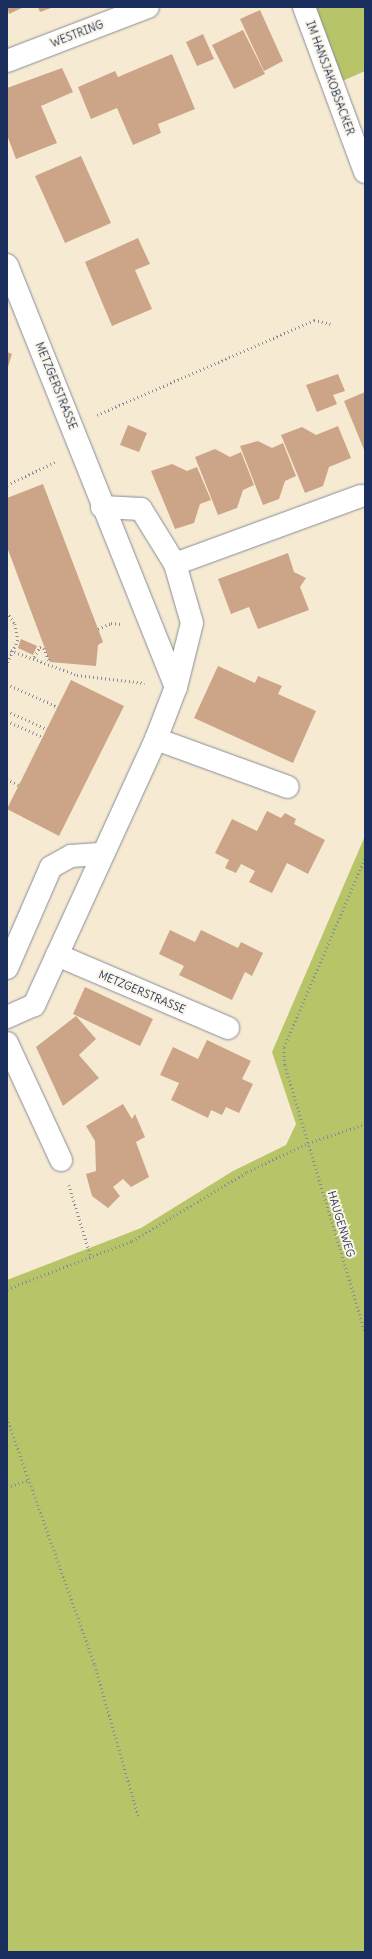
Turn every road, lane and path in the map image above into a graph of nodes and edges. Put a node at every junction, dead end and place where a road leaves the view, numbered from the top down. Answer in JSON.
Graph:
{"nodes":[{"id":1,"x":148,"y":7,"type":"edge"},
{"id":2,"x":304,"y":7,"type":"edge"},
{"id":3,"x":7,"y":61,"type":"edge"},
{"id":4,"x":365,"y":172,"type":"edge"},
{"id":5,"x":7,"y":265,"type":"edge"},
{"id":6,"x":330,"y":324,"type":"dead end"},
{"id":7,"x":73,"y":426,"type":"junction"},
{"id":8,"x":82,"y":449,"type":"junction"},
{"id":9,"x":7,"y":485,"type":"edge"},
{"id":10,"x":361,"y":496,"type":"dead end"},
{"id":11,"x":102,"y":508,"type":"junction"},
{"id":12,"x":175,"y":564,"type":"junction"},
{"id":13,"x":7,"y":612,"type":"edge"},
{"id":14,"x":7,"y":649,"type":"edge"},
{"id":15,"x":14,"y":649,"type":"junction"},
{"id":16,"x":34,"y":657,"type":"junction"},
{"id":17,"x":50,"y":664,"type":"junction"},
{"id":18,"x":7,"y":665,"type":"edge"},
{"id":19,"x":7,"y":684,"type":"edge"},
{"id":20,"x":176,"y":687,"type":"junction"},
{"id":21,"x":58,"y":707,"type":"dead end"},
{"id":22,"x":7,"y":711,"type":"edge"},
{"id":23,"x":7,"y":721,"type":"edge"},
{"id":24,"x":47,"y":729,"type":"dead end"},
{"id":25,"x":43,"y":737,"type":"dead end"},
{"id":26,"x":156,"y":738,"type":"junction"},
{"id":27,"x":7,"y":779,"type":"edge"},
{"id":28,"x":19,"y":785,"type":"dead end"},
{"id":29,"x":288,"y":787,"type":"dead end"},
{"id":30,"x":103,"y":854,"type":"junction"},
{"id":31,"x":365,"y":859,"type":"edge"},
{"id":32,"x":57,"y":956,"type":"junction"},
{"id":33,"x":7,"y":968,"type":"edge"},
{"id":34,"x":7,"y":1017,"type":"edge"},
{"id":35,"x":228,"y":1028,"type":"dead end"},
{"id":36,"x":7,"y":1043,"type":"edge"},
{"id":37,"x":365,"y":1124,"type":"edge"},
{"id":38,"x":308,"y":1143,"type":"junction"},
{"id":39,"x":61,"y":1160,"type":"joint"},
{"id":40,"x":91,"y":1257,"type":"junction"},
{"id":41,"x":7,"y":1289,"type":"edge"},
{"id":42,"x":365,"y":1332,"type":"edge"},
{"id":43,"x":7,"y":1418,"type":"edge"},
{"id":44,"x":29,"y":1480,"type":"junction"},
{"id":45,"x":7,"y":1487,"type":"edge"},
{"id":46,"x":138,"y":1818,"type":"dead end"}],
"edges":[{"from":1,"to":3,"type":"street","name":"WESTRING"},
{"from":2,"to":4,"type":"street","name":"IM HANSJAKOBSACKER"},
{"from":5,"to":7,"type":"street","name":"METZGERSTRASSE"},
{"from":6,"to":7,"type":"path"},
{"from":7,"to":8,"type":"street","name":"METZGERSTRASSE"},
{"from":8,"to":9,"type":"path"},
{"from":8,"to":11,"type":"street","name":"METZGERSTRASSE"},
{"from":10,"to":12,"type":"street"},
{"from":11,"to":12,"type":"street"},
{"from":11,"to":20,"type":"street","name":"METZGERSTRASSE"},
{"from":12,"to":20,"type":"street"},
{"from":13,"to":15,"type":"path"},
{"from":14,"to":15,"type":"path"},
{"from":15,"to":16,"type":"path"},
{"from":15,"to":18,"type":"path"},
{"from":16,"to":17,"type":"path"},
{"from":16,"to":17,"type":"path"},
{"from":17,"to":20,"type":"path"},
{"from":19,"to":21,"type":"path"},
{"from":20,"to":26,"type":"street"},
{"from":22,"to":24,"type":"path"},
{"from":23,"to":25,"type":"path"},
{"from":26,"to":29,"type":"street"},
{"from":26,"to":30,"type":"street"},
{"from":27,"to":28,"type":"path"},
{"from":30,"to":32,"type":"street"},
{"from":30,"to":33,"type":"street"},
{"from":31,"to":38,"type":"path","name":"HAUGENWEG"},
{"from":32,"to":34,"type":"street"},
{"from":32,"to":35,"type":"street","name":"METZGERSTRASSE"},
{"from":36,"to":39,"type":"street"},
{"from":37,"to":38,"type":"path"},
{"from":38,"to":40,"type":"path"},
{"from":38,"to":42,"type":"path","name":"HAUGENWEG"},
{"from":39,"to":40,"type":"path"},
{"from":40,"to":41,"type":"path"},
{"from":43,"to":44,"type":"path"},
{"from":44,"to":45,"type":"path"},
{"from":44,"to":46,"type":"path"}]}
